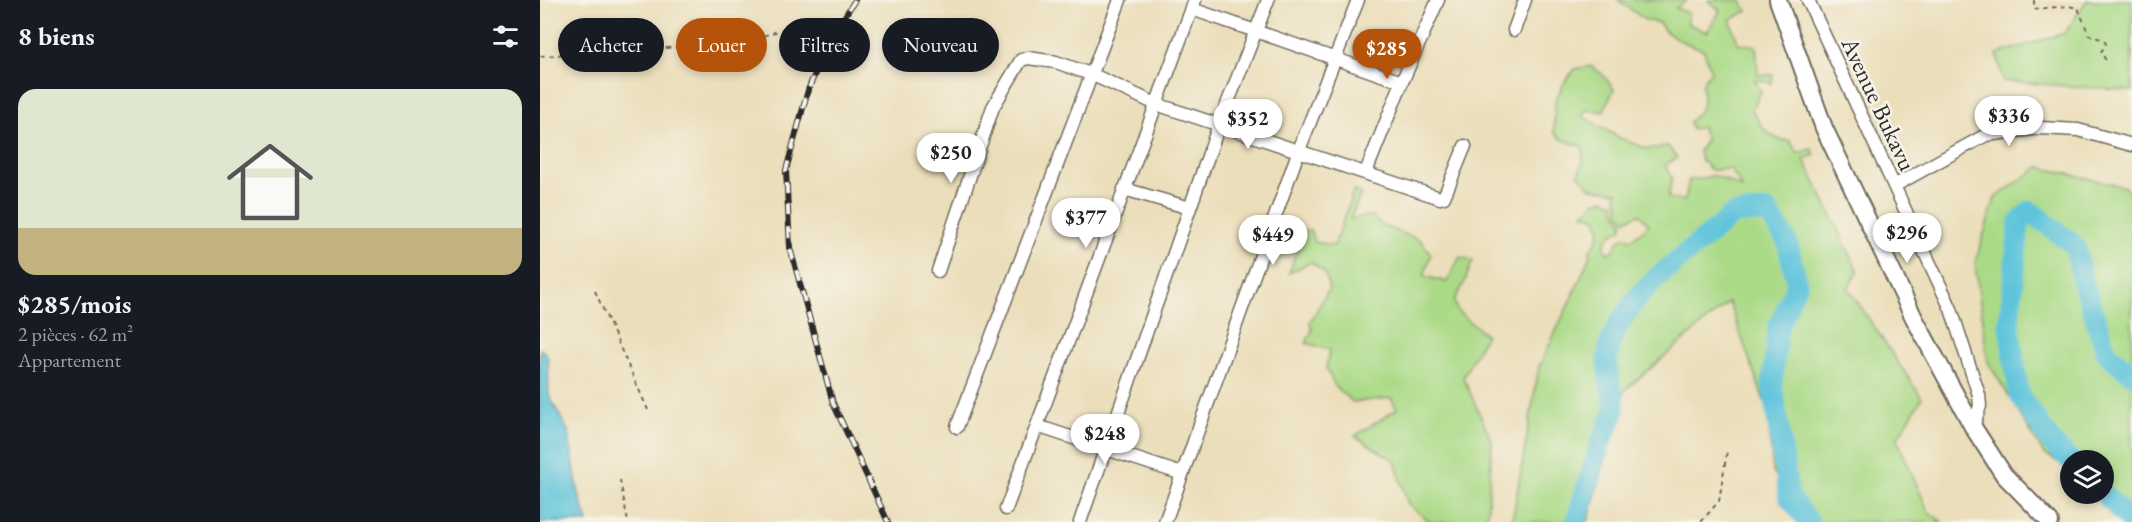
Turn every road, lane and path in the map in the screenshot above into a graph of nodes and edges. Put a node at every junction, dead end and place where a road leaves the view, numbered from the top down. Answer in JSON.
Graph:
{"nodes":[{"id":1,"x":1120,"y":0,"type":"edge"},
{"id":2,"x":1268,"y":0,"type":"edge"},
{"id":3,"x":1358,"y":0,"type":"edge"},
{"id":4,"x":1438,"y":0,"type":"edge"},
{"id":5,"x":1525,"y":0,"type":"edge"},
{"id":6,"x":1778,"y":0,"type":"edge"},
{"id":7,"x":1808,"y":0,"type":"edge"},
{"id":8,"x":2034,"y":0,"type":"edge"},
{"id":9,"x":1193,"y":4,"type":"edge"},
{"id":10,"x":1514,"y":30,"type":"dead end"},
{"id":11,"x":779,"y":31,"type":"edge"},
{"id":12,"x":1256,"y":31,"type":"junction"},
{"id":13,"x":540,"y":56,"type":"edge"},
{"id":14,"x":1335,"y":59,"type":"junction"},
{"id":15,"x":2108,"y":64,"type":"dead end"},
{"id":16,"x":1093,"y":75,"type":"junction"},
{"id":17,"x":1402,"y":82,"type":"junction"},
{"id":18,"x":1156,"y":104,"type":"junction"},
{"id":19,"x":1219,"y":125,"type":"junction"},
{"id":20,"x":2132,"y":145,"type":"edge"},
{"id":21,"x":1464,"y":146,"type":"dead end"},
{"id":22,"x":1299,"y":150,"type":"junction"},
{"id":23,"x":1366,"y":172,"type":"junction"},
{"id":24,"x":1894,"y":186,"type":"junction"},
{"id":25,"x":1124,"y":189,"type":"junction"},
{"id":26,"x":1190,"y":208,"type":"junction"},
{"id":27,"x":938,"y":271,"type":"dead end"},
{"id":28,"x":595,"y":291,"type":"dead end"},
{"id":29,"x":648,"y":410,"type":"dead end"},
{"id":30,"x":1036,"y":426,"type":"junction"},
{"id":31,"x":957,"y":427,"type":"dead end"},
{"id":32,"x":1973,"y":427,"type":"junction"},
{"id":33,"x":1105,"y":449,"type":"junction"},
{"id":34,"x":1727,"y":451,"type":"dead end"},
{"id":35,"x":1182,"y":474,"type":"junction"},
{"id":36,"x":620,"y":480,"type":"dead end"},
{"id":37,"x":1006,"y":509,"type":"dead end"},
{"id":38,"x":628,"y":522,"type":"edge"},
{"id":39,"x":1080,"y":522,"type":"edge"},
{"id":40,"x":1165,"y":522,"type":"edge"},
{"id":41,"x":1701,"y":522,"type":"edge"},
{"id":42,"x":2050,"y":522,"type":"edge"}],
"edges":[{"from":1,"to":16,"type":"street"},
{"from":2,"to":12,"type":"street"},
{"from":3,"to":14,"type":"street"},
{"from":4,"to":17,"type":"street"},
{"from":5,"to":10,"type":"street"},
{"from":6,"to":32,"type":"street"},
{"from":7,"to":24,"type":"street","name":"Avenue Bukavu"},
{"from":8,"to":15,"type":"path"},
{"from":9,"to":12,"type":"street"},
{"from":9,"to":18,"type":"street"},
{"from":11,"to":13,"type":"path"},
{"from":12,"to":14,"type":"street"},
{"from":12,"to":19,"type":"street"},
{"from":14,"to":17,"type":"street"},
{"from":14,"to":22,"type":"street"},
{"from":16,"to":18,"type":"street"},
{"from":16,"to":27,"type":"street"},
{"from":16,"to":31,"type":"street"},
{"from":17,"to":23,"type":"street"},
{"from":18,"to":19,"type":"street"},
{"from":18,"to":25,"type":"street"},
{"from":19,"to":22,"type":"street"},
{"from":19,"to":26,"type":"street"},
{"from":20,"to":24,"type":"street"},
{"from":21,"to":23,"type":"street"},
{"from":22,"to":23,"type":"street"},
{"from":22,"to":35,"type":"street"},
{"from":24,"to":32,"type":"street","name":"Avenue Bukavu"},
{"from":25,"to":26,"type":"street"},
{"from":25,"to":30,"type":"street"},
{"from":26,"to":33,"type":"street"},
{"from":28,"to":29,"type":"path"},
{"from":30,"to":33,"type":"street"},
{"from":30,"to":37,"type":"street"},
{"from":32,"to":42,"type":"street"},
{"from":33,"to":35,"type":"street"},
{"from":33,"to":39,"type":"street"},
{"from":34,"to":41,"type":"path"},
{"from":35,"to":40,"type":"street"},
{"from":36,"to":38,"type":"path"}]}
